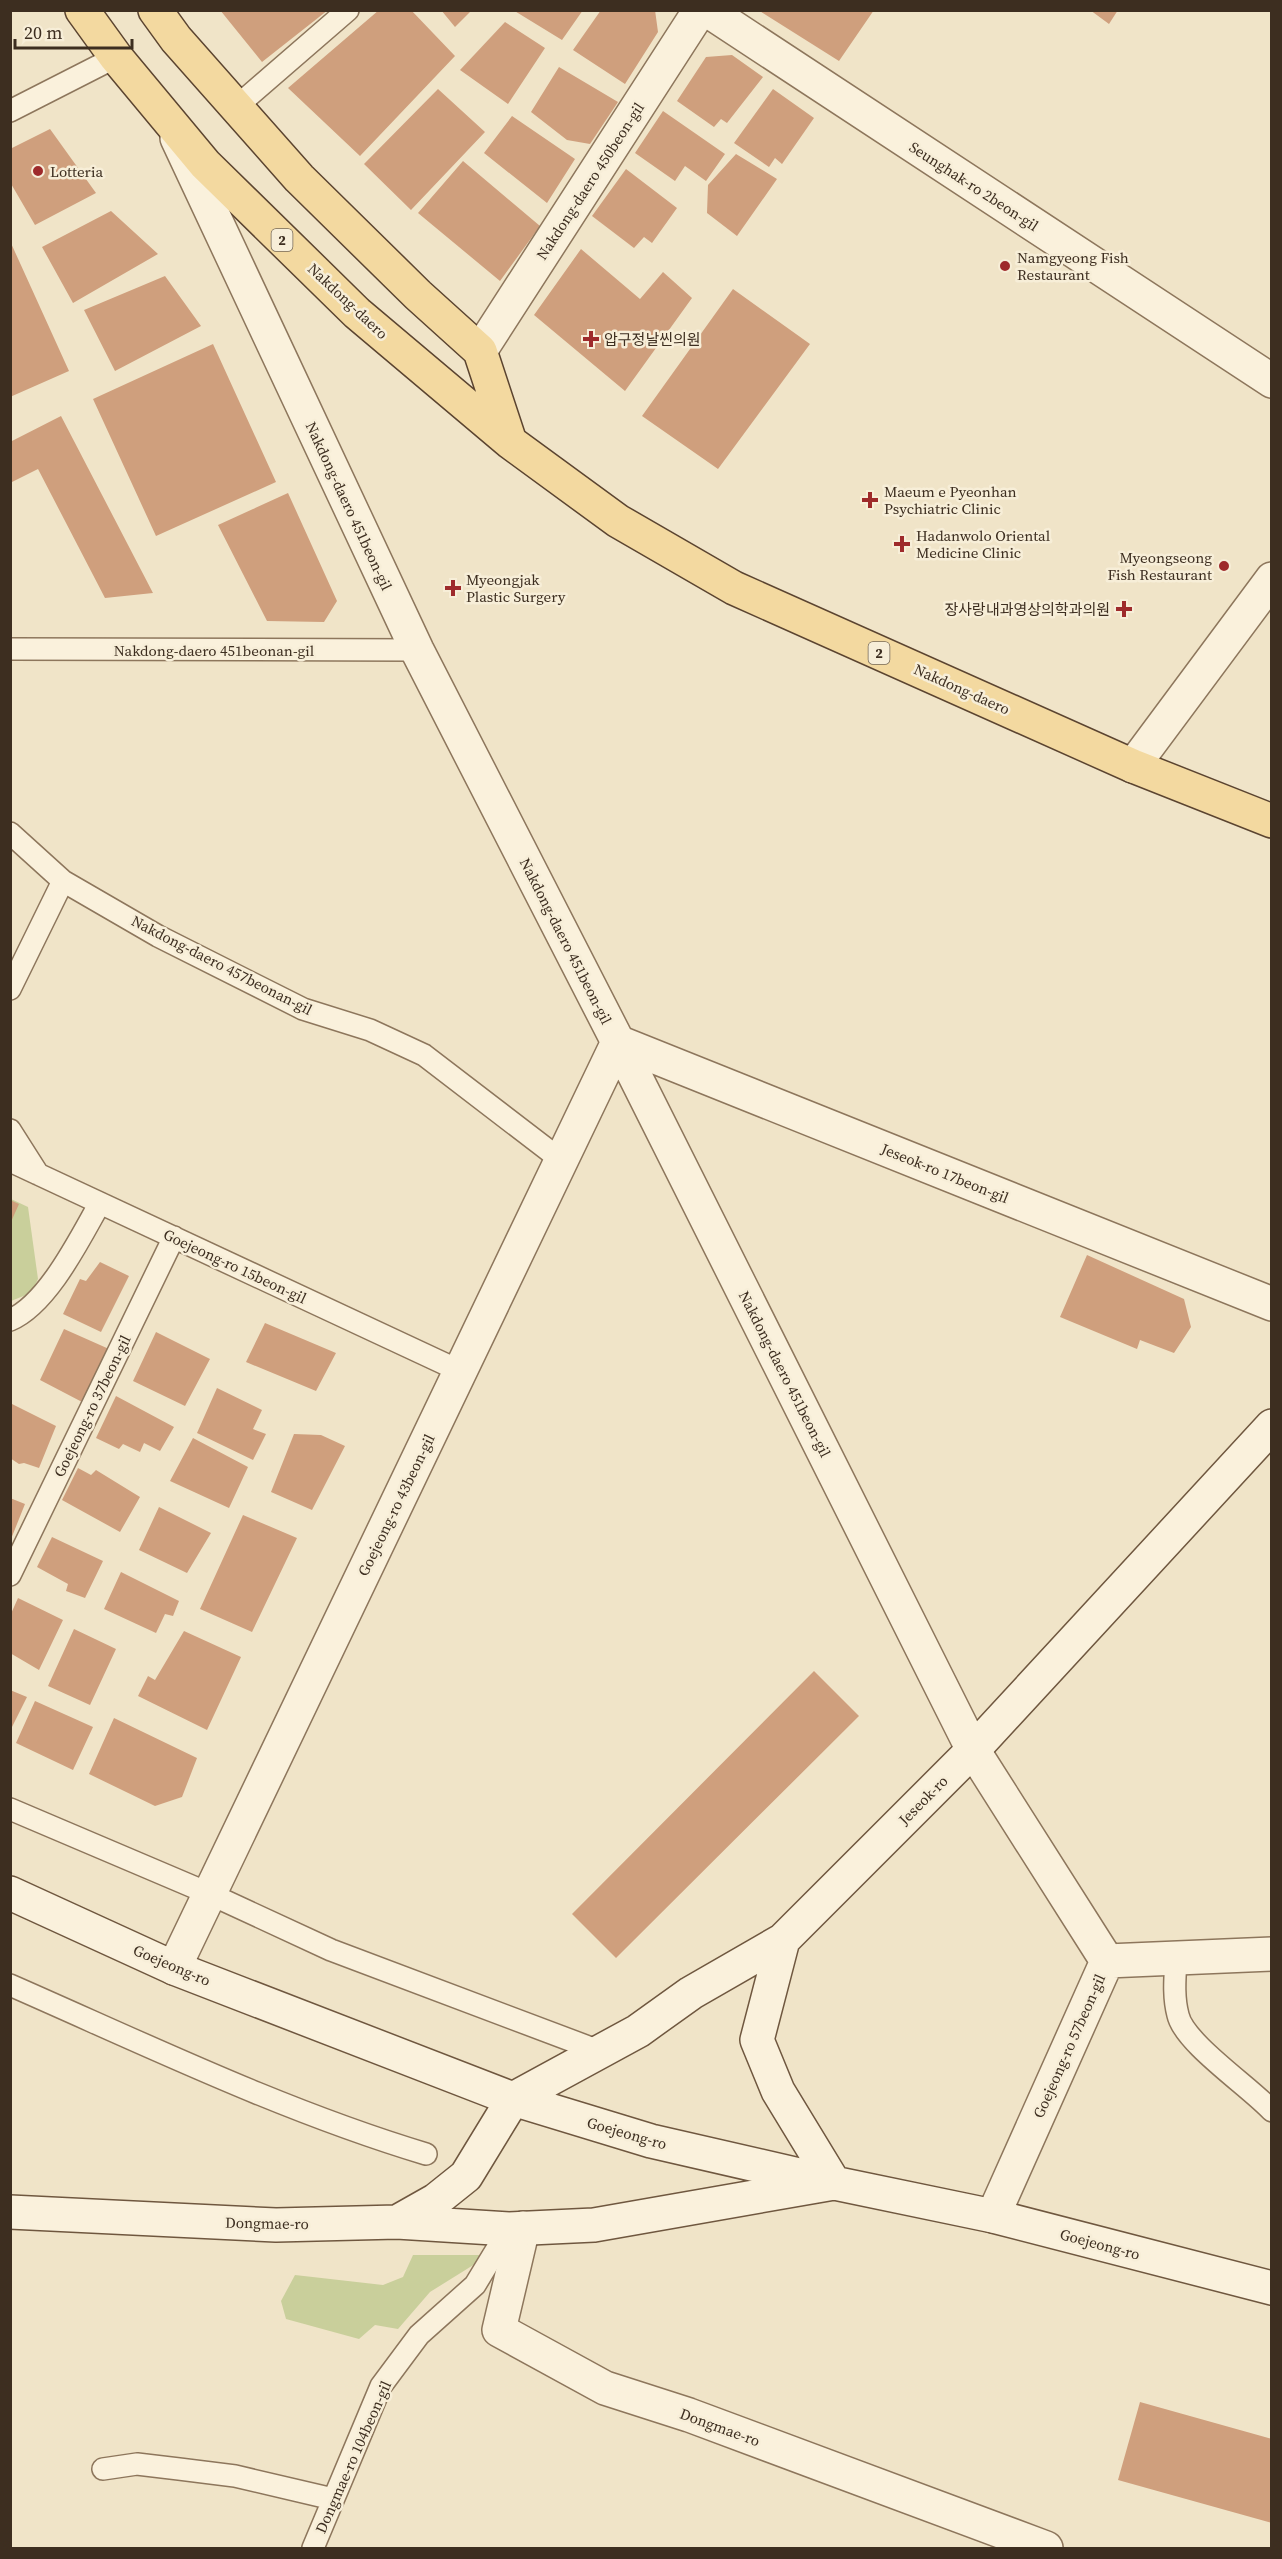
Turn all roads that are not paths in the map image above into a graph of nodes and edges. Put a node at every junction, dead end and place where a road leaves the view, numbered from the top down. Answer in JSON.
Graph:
{"nodes":[{"id":1,"x":155,"y":10,"type":"edge"},
{"id":2,"x":348,"y":10,"type":"edge"},
{"id":3,"x":700,"y":10,"type":"edge"},
{"id":4,"x":707,"y":10,"type":"edge"},
{"id":5,"x":78,"y":13,"type":"edge"},
{"id":6,"x":116,"y":57,"type":"junction"},
{"id":7,"x":236,"y":106,"type":"junction"},
{"id":8,"x":10,"y":111,"type":"edge"},
{"id":9,"x":171,"y":125,"type":"junction"},
{"id":10,"x":480,"y":351,"type":"junction"},
{"id":11,"x":1272,"y":381,"type":"edge"},
{"id":12,"x":510,"y":442,"type":"junction"},
{"id":13,"x":1272,"y":579,"type":"edge"},
{"id":14,"x":10,"y":649,"type":"edge"},
{"id":15,"x":417,"y":650,"type":"junction"},
{"id":16,"x":1133,"y":766,"type":"junction"},
{"id":17,"x":1272,"y":821,"type":"edge"},
{"id":18,"x":10,"y":832,"type":"edge"},
{"id":19,"x":63,"y":881,"type":"junction"},
{"id":20,"x":10,"y":990,"type":"edge"},
{"id":21,"x":618,"y":1042,"type":"junction"},
{"id":22,"x":10,"y":1130,"type":"edge"},
{"id":23,"x":561,"y":1160,"type":"junction"},
{"id":24,"x":10,"y":1161,"type":"edge"},
{"id":25,"x":38,"y":1174,"type":"junction"},
{"id":26,"x":100,"y":1203,"type":"junction"},
{"id":27,"x":174,"y":1237,"type":"junction"},
{"id":28,"x":1272,"y":1304,"type":"edge"},
{"id":29,"x":10,"y":1320,"type":"edge"},
{"id":30,"x":460,"y":1371,"type":"junction"},
{"id":31,"x":1272,"y":1426,"type":"edge"},
{"id":32,"x":10,"y":1575,"type":"edge"},
{"id":33,"x":973,"y":1750,"type":"junction"},
{"id":34,"x":10,"y":1809,"type":"edge"},
{"id":35,"x":10,"y":1893,"type":"edge"},
{"id":36,"x":210,"y":1894,"type":"junction"},
{"id":37,"x":783,"y":1940,"type":"junction"},
{"id":38,"x":1272,"y":1954,"type":"edge"},
{"id":39,"x":1176,"y":1959,"type":"junction"},
{"id":40,"x":1107,"y":1960,"type":"junction"},
{"id":41,"x":174,"y":1968,"type":"junction"},
{"id":42,"x":10,"y":1985,"type":"edge"},
{"id":43,"x":599,"y":2051,"type":"junction"},
{"id":44,"x":513,"y":2099,"type":"junction"},
{"id":45,"x":1272,"y":2111,"type":"edge"},
{"id":46,"x":426,"y":2154,"type":"dead end"},
{"id":47,"x":834,"y":2183,"type":"junction"},
{"id":48,"x":10,"y":2212,"type":"edge"},
{"id":49,"x":993,"y":2216,"type":"junction"},
{"id":50,"x":397,"y":2222,"type":"junction"},
{"id":51,"x":516,"y":2229,"type":"junction"},
{"id":52,"x":1272,"y":2288,"type":"edge"},
{"id":53,"x":103,"y":2469,"type":"dead end"},
{"id":54,"x":333,"y":2499,"type":"junction"},
{"id":55,"x":314,"y":2548,"type":"edge"},
{"id":56,"x":1046,"y":2548,"type":"edge"}],
"edges":[{"from":1,"to":7,"type":"main road"},
{"from":2,"to":7,"type":"lane"},
{"from":3,"to":10,"type":"street","name":"Nakdong-daero 450beon-gil"},
{"from":4,"to":11,"type":"street","name":"Seunghak-ro 2beon-gil"},
{"from":5,"to":6,"type":"main road","name":"Nakdong-daero","number":"2"},
{"from":6,"to":8,"type":"lane"},
{"from":6,"to":9,"type":"main road","name":"Nakdong-daero","number":"2"},
{"from":7,"to":10,"type":"main road"},
{"from":9,"to":12,"type":"main road","name":"Nakdong-daero","number":"2"},
{"from":9,"to":15,"type":"street","name":"Nakdong-daero 451beon-gil"},
{"from":10,"to":12,"type":"main road"},
{"from":12,"to":16,"type":"main road","name":"Nakdong-daero","number":"2"},
{"from":13,"to":16,"type":"street"},
{"from":14,"to":15,"type":"lane","name":"Nakdong-daero 451beonan-gil"},
{"from":15,"to":21,"type":"street","name":"Nakdong-daero 451beon-gil"},
{"from":16,"to":17,"type":"main road","name":"Nakdong-daero","number":"2"},
{"from":18,"to":19,"type":"lane","name":"Nakdong-daero 457beonan-gil"},
{"from":19,"to":20,"type":"lane"},
{"from":19,"to":23,"type":"lane","name":"Nakdong-daero 457beonan-gil"},
{"from":21,"to":23,"type":"street","name":"Goejeong-ro 43beon-gil"},
{"from":21,"to":28,"type":"street","name":"Jeseok-ro 17beon-gil"},
{"from":21,"to":33,"type":"street","name":"Nakdong-daero 451beon-gil"},
{"from":22,"to":25,"type":"lane"},
{"from":23,"to":30,"type":"street","name":"Goejeong-ro 43beon-gil"},
{"from":24,"to":25,"type":"lane","name":"Goejeong-ro 15beon-gil"},
{"from":25,"to":26,"type":"lane","name":"Goejeong-ro 15beon-gil"},
{"from":26,"to":27,"type":"lane","name":"Goejeong-ro 15beon-gil"},
{"from":26,"to":29,"type":"lane"},
{"from":27,"to":30,"type":"lane","name":"Goejeong-ro 15beon-gil"},
{"from":27,"to":32,"type":"lane","name":"Goejeong-ro 37beon-gil"},
{"from":30,"to":36,"type":"street","name":"Goejeong-ro 43beon-gil"},
{"from":31,"to":33,"type":"street","name":"Jeseok-ro"},
{"from":33,"to":37,"type":"street","name":"Jeseok-ro"},
{"from":33,"to":40,"type":"street","name":"Nakdong-daero 451beon-gil"},
{"from":34,"to":36,"type":"lane"},
{"from":35,"to":41,"type":"street","name":"Goejeong-ro"},
{"from":36,"to":41,"type":"street","name":"Goejeong-ro 43beon-gil"},
{"from":36,"to":43,"type":"lane"},
{"from":37,"to":43,"type":"street","name":"Jeseok-ro"},
{"from":37,"to":47,"type":"street"},
{"from":38,"to":39,"type":"street","name":"Goejeong-ro 57beon-gil"},
{"from":39,"to":40,"type":"street","name":"Goejeong-ro 57beon-gil"},
{"from":39,"to":45,"type":"lane"},
{"from":40,"to":49,"type":"street","name":"Goejeong-ro 57beon-gil"},
{"from":41,"to":44,"type":"street","name":"Goejeong-ro"},
{"from":42,"to":46,"type":"lane"},
{"from":43,"to":44,"type":"street","name":"Jeseok-ro"},
{"from":44,"to":47,"type":"street","name":"Goejeong-ro"},
{"from":44,"to":50,"type":"street"},
{"from":47,"to":49,"type":"street","name":"Goejeong-ro"},
{"from":47,"to":51,"type":"street","name":"Dongmae-ro"},
{"from":48,"to":50,"type":"street","name":"Dongmae-ro"},
{"from":49,"to":52,"type":"street","name":"Goejeong-ro"},
{"from":50,"to":51,"type":"street","name":"Dongmae-ro"},
{"from":51,"to":54,"type":"lane","name":"Dongmae-ro 104beon-gil"},
{"from":51,"to":56,"type":"street","name":"Dongmae-ro"},
{"from":53,"to":54,"type":"lane"},
{"from":54,"to":55,"type":"lane","name":"Dongmae-ro 104beon-gil"}]}
